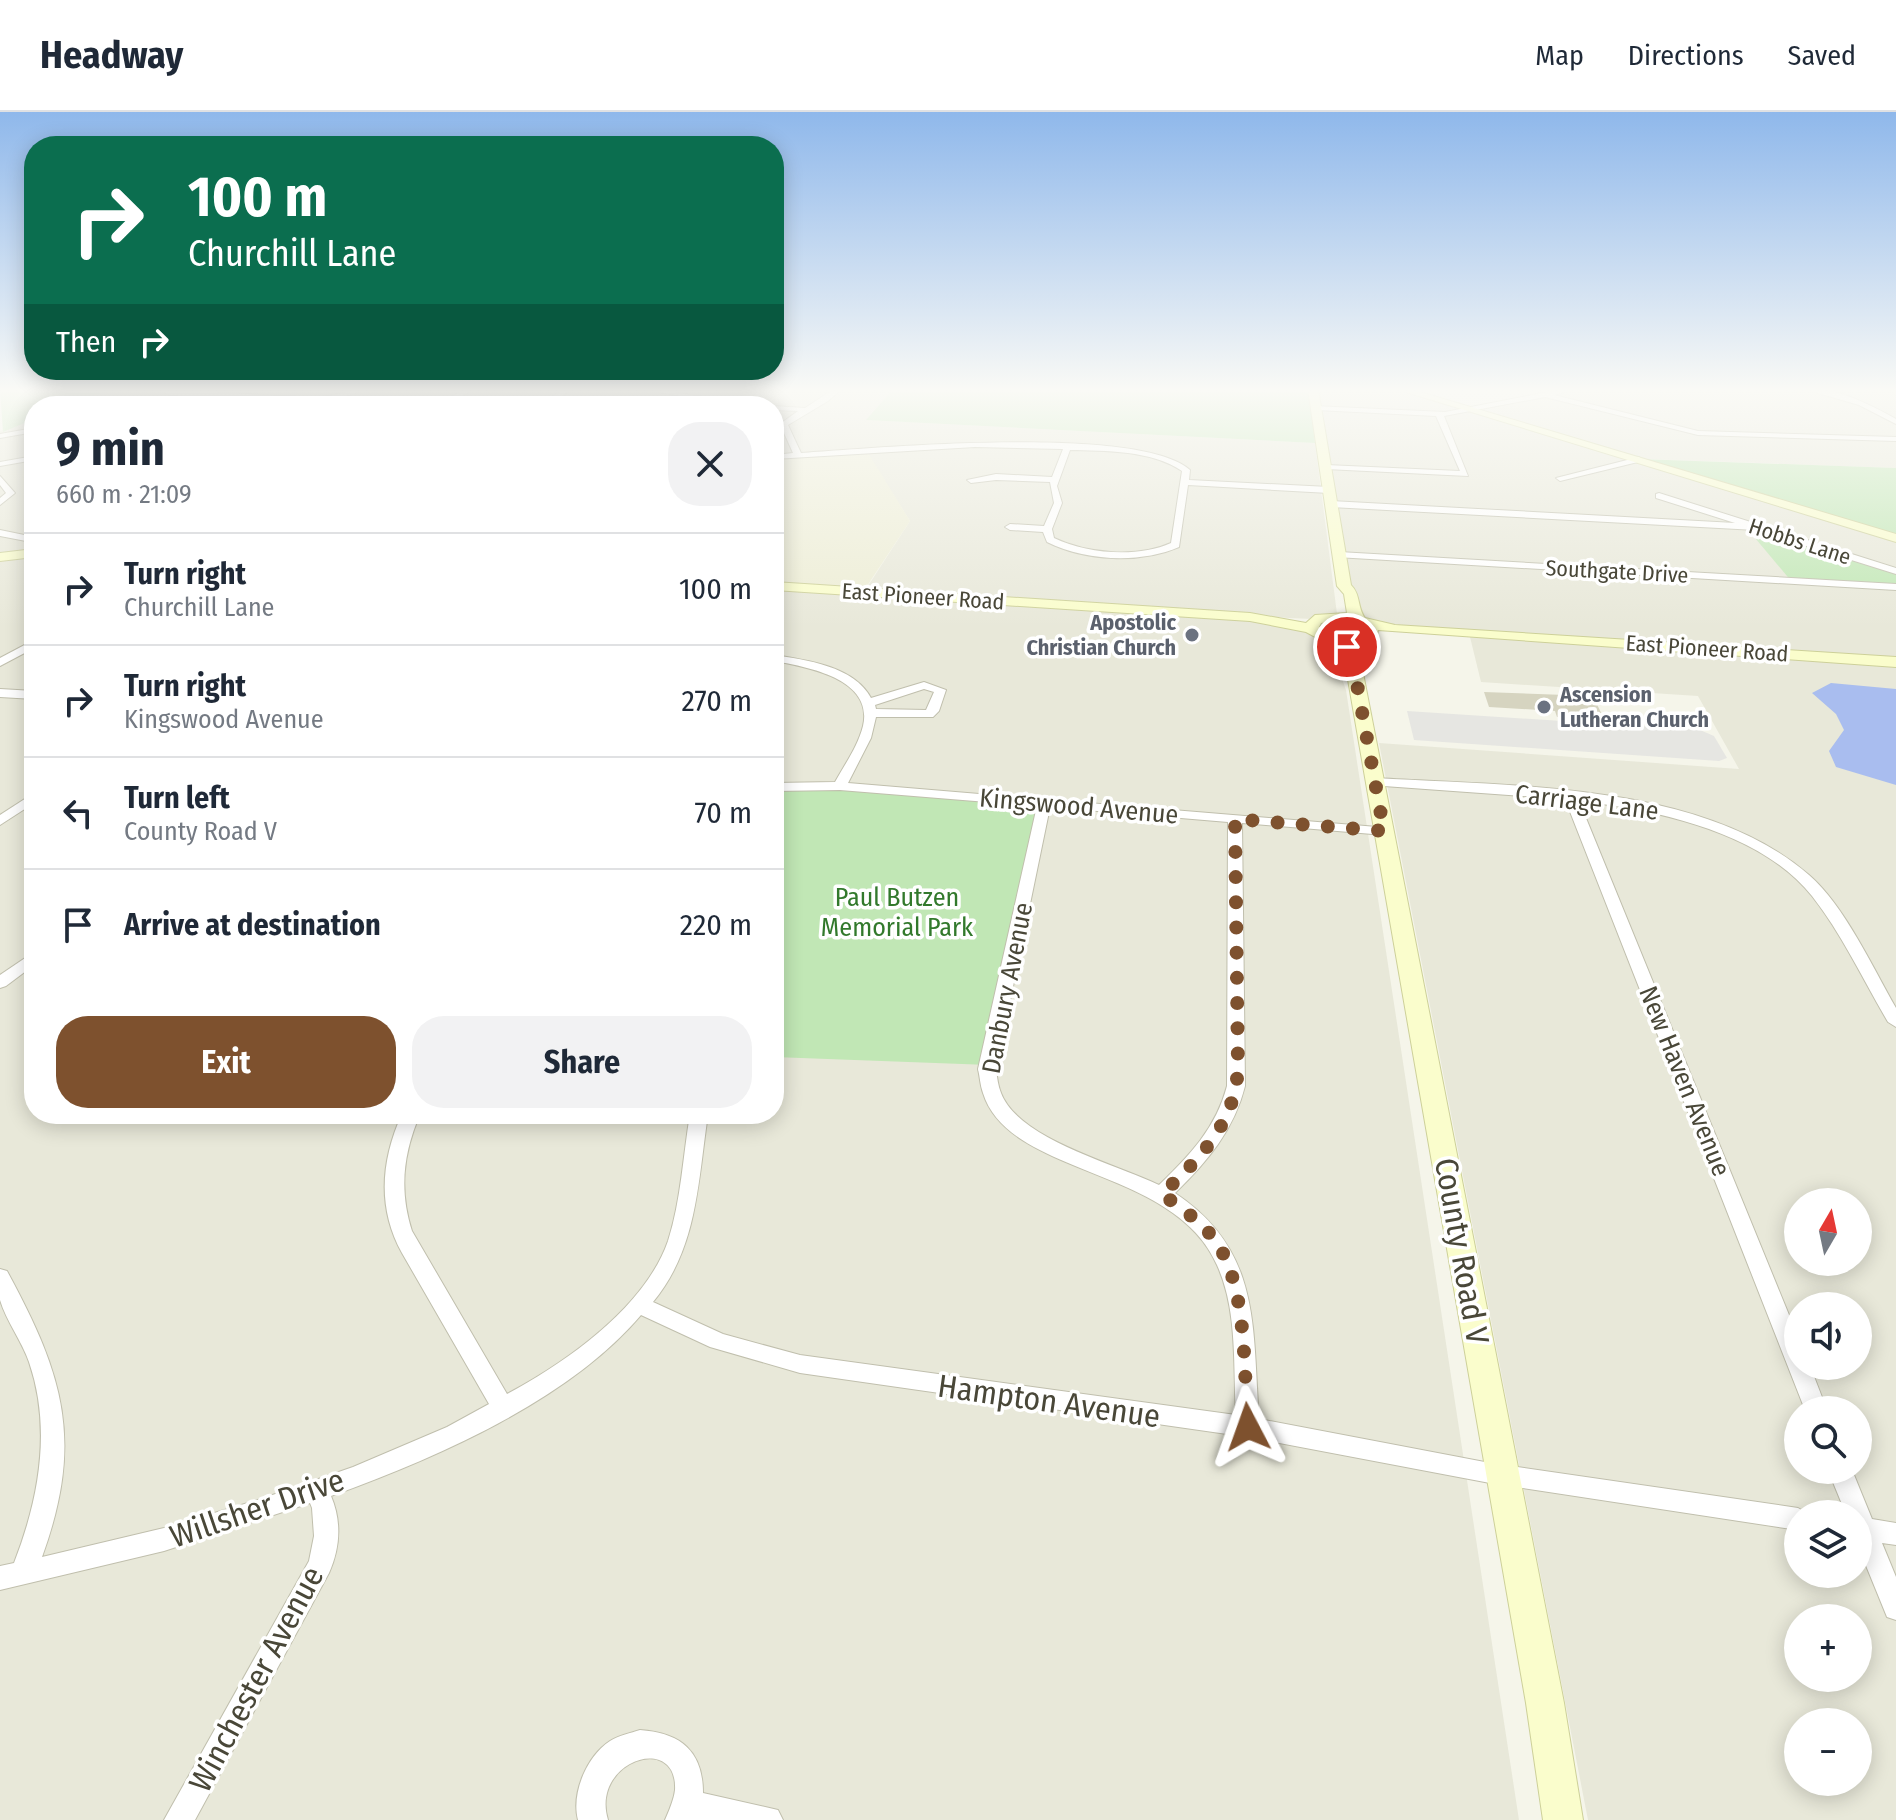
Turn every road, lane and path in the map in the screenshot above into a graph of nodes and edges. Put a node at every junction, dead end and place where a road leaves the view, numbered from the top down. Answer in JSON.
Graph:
{"nodes":[{"id":1,"x":1059,"y":469,"type":"edge"},
{"id":2,"x":1184,"y":469,"type":"edge"},
{"id":3,"x":1326,"y":469,"type":"edge"},
{"id":4,"x":1360,"y":469,"type":"edge"},
{"id":5,"x":1463,"y":469,"type":"edge"},
{"id":6,"x":1599,"y":469,"type":"edge"},
{"id":7,"x":1671,"y":469,"type":"edge"},
{"id":8,"x":1560,"y":478,"type":"dead end"},
{"id":9,"x":0,"y":479,"type":"edge"},
{"id":10,"x":971,"y":480,"type":"dead end"},
{"id":11,"x":1055,"y":480,"type":"junction"},
{"id":12,"x":1186,"y":482,"type":"junction"},
{"id":13,"x":1329,"y":490,"type":"junction"},
{"id":14,"x":1659,"y":496,"type":"dead end"},
{"id":15,"x":0,"y":502,"type":"edge"},
{"id":16,"x":1331,"y":504,"type":"junction"},
{"id":17,"x":1010,"y":527,"type":"dead end"},
{"id":18,"x":1756,"y":527,"type":"junction"},
{"id":19,"x":1047,"y":529,"type":"junction"},
{"id":20,"x":0,"y":533,"type":"edge"},
{"id":21,"x":24,"y":538,"type":"edge"},
{"id":22,"x":1896,"y":538,"type":"edge"},
{"id":23,"x":24,"y":554,"type":"edge"},
{"id":24,"x":1339,"y":555,"type":"junction"},
{"id":25,"x":0,"y":557,"type":"edge"},
{"id":26,"x":1896,"y":571,"type":"edge"},
{"id":27,"x":1344,"y":586,"type":"junction"},
{"id":28,"x":784,"y":587,"type":"edge"},
{"id":29,"x":1896,"y":587,"type":"edge"},
{"id":30,"x":1320,"y":625,"type":"junction"},
{"id":31,"x":1362,"y":629,"type":"junction"},
{"id":32,"x":24,"y":649,"type":"edge"},
{"id":33,"x":784,"y":661,"type":"edge"},
{"id":34,"x":1896,"y":662,"type":"edge"},
{"id":35,"x":0,"y":663,"type":"edge"},
{"id":36,"x":1356,"y":683,"type":"junction"},
{"id":37,"x":0,"y":693,"type":"edge"},
{"id":38,"x":24,"y":694,"type":"edge"},
{"id":39,"x":869,"y":708,"type":"junction"},
{"id":40,"x":1375,"y":782,"type":"junction"},
{"id":41,"x":840,"y":786,"type":"junction"},
{"id":42,"x":784,"y":787,"type":"edge"},
{"id":43,"x":1571,"y":797,"type":"junction"},
{"id":44,"x":1044,"y":803,"type":"junction"},
{"id":45,"x":24,"y":804,"type":"edge"},
{"id":46,"x":1235,"y":819,"type":"junction"},
{"id":47,"x":0,"y":821,"type":"edge"},
{"id":48,"x":1384,"y":831,"type":"junction"},
{"id":49,"x":24,"y":965,"type":"edge"},
{"id":50,"x":0,"y":983,"type":"edge"},
{"id":51,"x":1896,"y":1022,"type":"edge"},
{"id":52,"x":408,"y":1124,"type":"edge"},
{"id":53,"x":698,"y":1124,"type":"edge"},
{"id":54,"x":1162,"y":1194,"type":"junction"},
{"id":55,"x":0,"y":1277,"type":"edge"},
{"id":56,"x":641,"y":1306,"type":"junction"},
{"id":57,"x":1784,"y":1330,"type":"edge"},
{"id":58,"x":503,"y":1407,"type":"junction"},
{"id":59,"x":1248,"y":1427,"type":"junction"},
{"id":60,"x":1503,"y":1475,"type":"junction"},
{"id":61,"x":316,"y":1489,"type":"junction"},
{"id":62,"x":1784,"y":1517,"type":"edge"},
{"id":63,"x":1872,"y":1526,"type":"edge"},
{"id":64,"x":1896,"y":1534,"type":"edge"},
{"id":65,"x":1872,"y":1552,"type":"edge"},
{"id":66,"x":11,"y":1576,"type":"edge"},
{"id":67,"x":1896,"y":1608,"type":"edge"},
{"id":68,"x":684,"y":1812,"type":"edge"},
{"id":69,"x":179,"y":1820,"type":"edge"},
{"id":70,"x":593,"y":1820,"type":"edge"},
{"id":71,"x":768,"y":1820,"type":"edge"},
{"id":72,"x":1563,"y":1820,"type":"edge"}],
"edges":[{"from":1,"to":11,"type":"street"},
{"from":2,"to":12,"type":"street"},
{"from":3,"to":13,"type":"main road","name":"County Road V"},
{"from":4,"to":5,"type":"street"},
{"from":6,"to":8,"type":"street"},
{"from":7,"to":22,"type":"main road"},
{"from":9,"to":15,"type":"street"},
{"from":10,"to":11,"type":"street"},
{"from":11,"to":19,"type":"street"},
{"from":12,"to":13,"type":"street"},
{"from":12,"to":19,"type":"street"},
{"from":13,"to":16,"type":"main road","name":"County Road V"},
{"from":14,"to":18,"type":"street","name":"Hobbs Lane"},
{"from":16,"to":18,"type":"street"},
{"from":16,"to":24,"type":"main road","name":"County Road V"},
{"from":17,"to":19,"type":"street"},
{"from":18,"to":26,"type":"street","name":"Hobbs Lane"},
{"from":20,"to":21,"type":"street"},
{"from":23,"to":25,"type":"main road"},
{"from":24,"to":27,"type":"main road","name":"County Road V"},
{"from":24,"to":29,"type":"street","name":"Southgate Drive"},
{"from":27,"to":30,"type":"main road"},
{"from":27,"to":31,"type":"main road","name":"County Road V"},
{"from":28,"to":30,"type":"main road","name":"East Pioneer Road"},
{"from":30,"to":31,"type":"main road"},
{"from":30,"to":31,"type":"main road"},
{"from":30,"to":36,"type":"main road","name":"County Road V"},
{"from":31,"to":34,"type":"main road","name":"East Pioneer Road"},
{"from":31,"to":36,"type":"main road","name":"County Road V"},
{"from":32,"to":35,"type":"street"},
{"from":33,"to":39,"type":"street"},
{"from":36,"to":40,"type":"main road","name":"County Road V"},
{"from":37,"to":38,"type":"street"},
{"from":39,"to":39,"type":"street"},
{"from":39,"to":41,"type":"street"},
{"from":40,"to":43,"type":"street","name":"Carriage Lane"},
{"from":40,"to":48,"type":"main road","name":"County Road V"},
{"from":41,"to":42,"type":"street","name":"Kingswood Avenue"},
{"from":41,"to":44,"type":"street","name":"Kingswood Avenue"},
{"from":43,"to":51,"type":"street","name":"Carriage Lane"},
{"from":43,"to":57,"type":"street","name":"New Haven Avenue"},
{"from":44,"to":46,"type":"street","name":"Kingswood Avenue"},
{"from":44,"to":54,"type":"street","name":"Danbury Avenue"},
{"from":45,"to":47,"type":"street"},
{"from":46,"to":48,"type":"street","name":"Kingswood Avenue"},
{"from":46,"to":54,"type":"street"},
{"from":48,"to":60,"type":"main road","name":"County Road V"},
{"from":49,"to":50,"type":"street"},
{"from":52,"to":58,"type":"street"},
{"from":53,"to":56,"type":"street","name":"Willsher Drive"},
{"from":54,"to":59,"type":"street","name":"Danbury Avenue"},
{"from":55,"to":66,"type":"street"},
{"from":56,"to":58,"type":"street","name":"Willsher Drive"},
{"from":56,"to":59,"type":"street","name":"Hampton Avenue"},
{"from":58,"to":61,"type":"street","name":"Willsher Drive"},
{"from":59,"to":60,"type":"street","name":"Hampton Avenue"},
{"from":60,"to":62,"type":"street","name":"Hampton Avenue"},
{"from":60,"to":72,"type":"main road","name":"County Road V"},
{"from":61,"to":66,"type":"street","name":"Willsher Drive"},
{"from":61,"to":69,"type":"street","name":"Winchester Avenue"},
{"from":63,"to":64,"type":"street"},
{"from":65,"to":67,"type":"street"},
{"from":68,"to":70,"type":"street"},
{"from":68,"to":71,"type":"street"}]}
